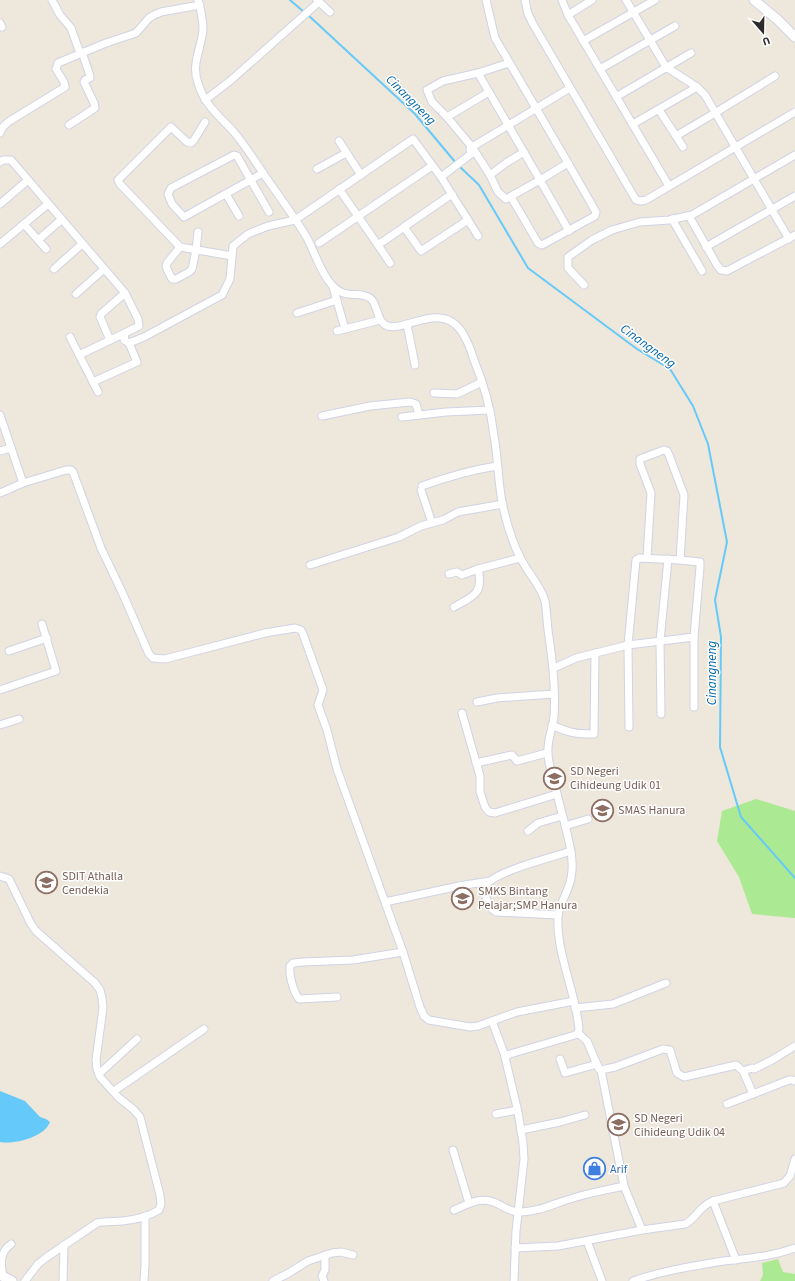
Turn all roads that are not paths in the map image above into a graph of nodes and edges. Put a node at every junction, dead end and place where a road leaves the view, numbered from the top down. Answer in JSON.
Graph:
{"nodes":[{"id":1,"x":52,"y":0,"type":"edge"},
{"id":2,"x":486,"y":0,"type":"edge"},
{"id":3,"x":524,"y":0,"type":"edge"},
{"id":4,"x":562,"y":0,"type":"edge"},
{"id":5,"x":592,"y":0,"type":"edge"},
{"id":6,"x":626,"y":0,"type":"edge"},
{"id":7,"x":655,"y":0,"type":"edge"},
{"id":8,"x":754,"y":0,"type":"edge"},
{"id":9,"x":318,"y":1,"type":"edge"},
{"id":10,"x":199,"y":3,"type":"edge"},
{"id":11,"x":330,"y":12,"type":"dead end"},
{"id":12,"x":634,"y":12,"type":"junction"},
{"id":13,"x":568,"y":15,"type":"junction"},
{"id":14,"x":675,"y":26,"type":"dead end"},
{"id":15,"x":795,"y":37,"type":"edge"},
{"id":16,"x":650,"y":39,"type":"junction"},
{"id":17,"x":583,"y":41,"type":"junction"},
{"id":18,"x":81,"y":53,"type":"junction"},
{"id":19,"x":691,"y":53,"type":"dead end"},
{"id":20,"x":509,"y":63,"type":"junction"},
{"id":21,"x":666,"y":67,"type":"junction"},
{"id":22,"x":600,"y":69,"type":"junction"},
{"id":23,"x":478,"y":73,"type":"junction"},
{"id":24,"x":775,"y":76,"type":"dead end"},
{"id":25,"x":696,"y":87,"type":"junction"},
{"id":26,"x":570,"y":88,"type":"junction"},
{"id":27,"x":490,"y":92,"type":"junction"},
{"id":28,"x":616,"y":97,"type":"junction"},
{"id":29,"x":206,"y":100,"type":"junction"},
{"id":30,"x":537,"y":108,"type":"junction"},
{"id":31,"x":659,"y":110,"type":"junction"},
{"id":32,"x":795,"y":112,"type":"edge"},
{"id":33,"x":715,"y":113,"type":"junction"},
{"id":34,"x":447,"y":117,"type":"junction"},
{"id":35,"x":205,"y":122,"type":"dead end"},
{"id":36,"x":509,"y":124,"type":"junction"},
{"id":37,"x":633,"y":124,"type":"junction"},
{"id":38,"x":69,"y":125,"type":"dead end"},
{"id":39,"x":0,"y":133,"type":"edge"},
{"id":40,"x":676,"y":136,"type":"junction"},
{"id":41,"x":339,"y":141,"type":"dead end"},
{"id":42,"x":472,"y":147,"type":"junction"},
{"id":43,"x":683,"y":147,"type":"dead end"},
{"id":44,"x":735,"y":147,"type":"junction"},
{"id":45,"x":524,"y":152,"type":"junction"},
{"id":46,"x":346,"y":153,"type":"junction"},
{"id":47,"x":795,"y":155,"type":"edge"},
{"id":48,"x":0,"y":162,"type":"edge"},
{"id":49,"x":568,"y":163,"type":"junction"},
{"id":50,"x":432,"y":166,"type":"junction"},
{"id":51,"x":317,"y":169,"type":"dead end"},
{"id":52,"x":263,"y":173,"type":"junction"},
{"id":53,"x":361,"y":175,"type":"junction"},
{"id":54,"x":490,"y":175,"type":"junction"},
{"id":55,"x":441,"y":177,"type":"junction"},
{"id":56,"x":28,"y":180,"type":"junction"},
{"id":57,"x":250,"y":180,"type":"junction"},
{"id":58,"x":540,"y":180,"type":"junction"},
{"id":59,"x":754,"y":180,"type":"junction"},
{"id":60,"x":669,"y":186,"type":"junction"},
{"id":61,"x":339,"y":189,"type":"junction"},
{"id":62,"x":226,"y":194,"type":"junction"},
{"id":63,"x":452,"y":194,"type":"junction"},
{"id":64,"x":511,"y":196,"type":"junction"},
{"id":65,"x":795,"y":196,"type":"edge"},
{"id":66,"x":0,"y":204,"type":"edge"},
{"id":67,"x":48,"y":204,"type":"junction"},
{"id":68,"x":772,"y":210,"type":"junction"},
{"id":69,"x":268,"y":212,"type":"dead end"},
{"id":70,"x":238,"y":216,"type":"dead end"},
{"id":71,"x":689,"y":216,"type":"junction"},
{"id":72,"x":359,"y":217,"type":"junction"},
{"id":73,"x":672,"y":219,"type":"junction"},
{"id":74,"x":61,"y":220,"type":"junction"},
{"id":75,"x":295,"y":220,"type":"junction"},
{"id":76,"x":468,"y":220,"type":"junction"},
{"id":77,"x":24,"y":224,"type":"junction"},
{"id":78,"x":404,"y":227,"type":"junction"},
{"id":79,"x":570,"y":231,"type":"junction"},
{"id":80,"x":198,"y":232,"type":"dead end"},
{"id":81,"x":478,"y":236,"type":"dead end"},
{"id":82,"x":792,"y":237,"type":"edge"},
{"id":83,"x":38,"y":240,"type":"junction"},
{"id":84,"x":0,"y":244,"type":"edge"},
{"id":85,"x":82,"y":244,"type":"junction"},
{"id":86,"x":319,"y":244,"type":"dead end"},
{"id":87,"x":378,"y":245,"type":"junction"},
{"id":88,"x":180,"y":247,"type":"junction"},
{"id":89,"x":706,"y":247,"type":"junction"},
{"id":90,"x":46,"y":249,"type":"dead end"},
{"id":91,"x":196,"y":250,"type":"junction"},
{"id":92,"x":232,"y":256,"type":"junction"},
{"id":93,"x":390,"y":264,"type":"dead end"},
{"id":94,"x":54,"y":269,"type":"dead end"},
{"id":95,"x":104,"y":269,"type":"junction"},
{"id":96,"x":702,"y":271,"type":"dead end"},
{"id":97,"x":584,"y":285,"type":"dead end"},
{"id":98,"x":333,"y":287,"type":"junction"},
{"id":99,"x":125,"y":293,"type":"junction"},
{"id":100,"x":76,"y":294,"type":"dead end"},
{"id":101,"x":337,"y":300,"type":"junction"},
{"id":102,"x":297,"y":313,"type":"dead end"},
{"id":103,"x":380,"y":320,"type":"junction"},
{"id":104,"x":407,"y":324,"type":"junction"},
{"id":105,"x":345,"y":329,"type":"junction"},
{"id":106,"x":336,"y":331,"type":"dead end"},
{"id":107,"x":124,"y":333,"type":"junction"},
{"id":108,"x":70,"y":337,"type":"dead end"},
{"id":109,"x":110,"y":340,"type":"junction"},
{"id":110,"x":129,"y":343,"type":"junction"},
{"id":111,"x":79,"y":355,"type":"junction"},
{"id":112,"x":415,"y":365,"type":"dead end"},
{"id":113,"x":93,"y":382,"type":"junction"},
{"id":114,"x":482,"y":382,"type":"junction"},
{"id":115,"x":98,"y":392,"type":"dead end"},
{"id":116,"x":434,"y":393,"type":"dead end"},
{"id":117,"x":490,"y":410,"type":"junction"},
{"id":118,"x":0,"y":415,"type":"edge"},
{"id":119,"x":419,"y":415,"type":"junction"},
{"id":120,"x":322,"y":416,"type":"dead end"},
{"id":121,"x":402,"y":417,"type":"dead end"},
{"id":122,"x":12,"y":448,"type":"junction"},
{"id":123,"x":0,"y":450,"type":"edge"},
{"id":124,"x":497,"y":466,"type":"junction"},
{"id":125,"x":23,"y":483,"type":"junction"},
{"id":126,"x":0,"y":493,"type":"edge"},
{"id":127,"x":503,"y":504,"type":"junction"},
{"id":128,"x":432,"y":523,"type":"junction"},
{"id":129,"x":520,"y":558,"type":"junction"},
{"id":130,"x":647,"y":558,"type":"junction"},
{"id":131,"x":668,"y":559,"type":"junction"},
{"id":132,"x":680,"y":560,"type":"junction"},
{"id":133,"x":310,"y":564,"type":"dead end"},
{"id":134,"x":478,"y":569,"type":"junction"},
{"id":135,"x":449,"y":574,"type":"dead end"},
{"id":136,"x":454,"y":607,"type":"dead end"},
{"id":137,"x":42,"y":624,"type":"dead end"},
{"id":138,"x":694,"y":637,"type":"junction"},
{"id":139,"x":47,"y":638,"type":"junction"},
{"id":140,"x":660,"y":640,"type":"junction"},
{"id":141,"x":628,"y":645,"type":"junction"},
{"id":142,"x":9,"y":651,"type":"dead end"},
{"id":143,"x":595,"y":653,"type":"junction"},
{"id":144,"x":554,"y":668,"type":"junction"},
{"id":145,"x":0,"y":690,"type":"edge"},
{"id":146,"x":554,"y":694,"type":"junction"},
{"id":147,"x":478,"y":702,"type":"dead end"},
{"id":148,"x":694,"y":707,"type":"dead end"},
{"id":149,"x":462,"y":713,"type":"dead end"},
{"id":150,"x":661,"y":714,"type":"dead end"},
{"id":151,"x":19,"y":719,"type":"dead end"},
{"id":152,"x":0,"y":725,"type":"edge"},
{"id":153,"x":552,"y":725,"type":"junction"},
{"id":154,"x":629,"y":727,"type":"dead end"},
{"id":155,"x":547,"y":753,"type":"junction"},
{"id":156,"x":476,"y":763,"type":"junction"},
{"id":157,"x":557,"y":794,"type":"junction"},
{"id":158,"x":562,"y":816,"type":"junction"},
{"id":159,"x":588,"y":819,"type":"dead end"},
{"id":160,"x":565,"y":826,"type":"junction"},
{"id":161,"x":528,"y":831,"type":"dead end"},
{"id":162,"x":571,"y":851,"type":"junction"},
{"id":163,"x":0,"y":876,"type":"edge"},
{"id":164,"x":490,"y":881,"type":"junction"},
{"id":165,"x":385,"y":902,"type":"junction"},
{"id":166,"x":558,"y":914,"type":"junction"},
{"id":167,"x":403,"y":952,"type":"junction"},
{"id":168,"x":666,"y":983,"type":"dead end"},
{"id":169,"x":337,"y":997,"type":"dead end"},
{"id":170,"x":575,"y":1005,"type":"junction"},
{"id":171,"x":492,"y":1021,"type":"junction"},
{"id":172,"x":204,"y":1029,"type":"dead end"},
{"id":173,"x":578,"y":1033,"type":"junction"},
{"id":174,"x":137,"y":1039,"type":"dead end"},
{"id":175,"x":795,"y":1046,"type":"edge"},
{"id":176,"x":505,"y":1056,"type":"junction"},
{"id":177,"x":560,"y":1059,"type":"dead end"},
{"id":178,"x":599,"y":1067,"type":"junction"},
{"id":179,"x":743,"y":1071,"type":"junction"},
{"id":180,"x":99,"y":1074,"type":"junction"},
{"id":181,"x":795,"y":1081,"type":"edge"},
{"id":182,"x":114,"y":1092,"type":"junction"},
{"id":183,"x":753,"y":1094,"type":"junction"},
{"id":184,"x":727,"y":1104,"type":"dead end"},
{"id":185,"x":517,"y":1110,"type":"junction"},
{"id":186,"x":496,"y":1114,"type":"dead end"},
{"id":187,"x":585,"y":1115,"type":"dead end"},
{"id":188,"x":521,"y":1130,"type":"junction"},
{"id":189,"x":453,"y":1150,"type":"dead end"},
{"id":190,"x":795,"y":1159,"type":"edge"},
{"id":191,"x":624,"y":1186,"type":"junction"},
{"id":192,"x":712,"y":1201,"type":"junction"},
{"id":193,"x":469,"y":1203,"type":"junction"},
{"id":194,"x":454,"y":1210,"type":"dead end"},
{"id":195,"x":518,"y":1212,"type":"junction"},
{"id":196,"x":145,"y":1216,"type":"junction"},
{"id":197,"x":642,"y":1230,"type":"junction"},
{"id":198,"x":587,"y":1241,"type":"junction"},
{"id":199,"x":11,"y":1244,"type":"dead end"},
{"id":200,"x":64,"y":1245,"type":"junction"},
{"id":201,"x":515,"y":1248,"type":"junction"},
{"id":202,"x":795,"y":1248,"type":"edge"},
{"id":203,"x":325,"y":1255,"type":"junction"},
{"id":204,"x":353,"y":1255,"type":"dead end"},
{"id":205,"x":736,"y":1260,"type":"junction"},
{"id":206,"x":2,"y":1276,"type":"edge"},
{"id":207,"x":12,"y":1281,"type":"edge"},
{"id":208,"x":25,"y":1281,"type":"edge"},
{"id":209,"x":64,"y":1281,"type":"edge"},
{"id":210,"x":144,"y":1281,"type":"edge"},
{"id":211,"x":273,"y":1281,"type":"edge"},
{"id":212,"x":324,"y":1281,"type":"edge"},
{"id":213,"x":514,"y":1281,"type":"edge"},
{"id":214,"x":602,"y":1281,"type":"edge"},
{"id":215,"x":633,"y":1281,"type":"edge"}],
"edges":[{"from":1,"to":18,"type":"street"},
{"from":2,"to":20,"type":"street"},
{"from":3,"to":26,"type":"street"},
{"from":4,"to":13,"type":"street"},
{"from":5,"to":13,"type":"street"},
{"from":6,"to":12,"type":"street"},
{"from":7,"to":12,"type":"street"},
{"from":8,"to":15,"type":"street"},
{"from":9,"to":11,"type":"street"},
{"from":9,"to":29,"type":"street"},
{"from":10,"to":18,"type":"street"},
{"from":10,"to":29,"type":"street"},
{"from":12,"to":16,"type":"street"},
{"from":12,"to":17,"type":"street"},
{"from":13,"to":17,"type":"street"},
{"from":14,"to":16,"type":"street"},
{"from":16,"to":21,"type":"street"},
{"from":16,"to":22,"type":"street"},
{"from":17,"to":22,"type":"street"},
{"from":18,"to":38,"type":"street"},
{"from":18,"to":39,"type":"street"},
{"from":19,"to":21,"type":"street"},
{"from":20,"to":23,"type":"street"},
{"from":20,"to":30,"type":"street"},
{"from":21,"to":25,"type":"street"},
{"from":21,"to":28,"type":"street"},
{"from":22,"to":28,"type":"street"},
{"from":23,"to":27,"type":"street"},
{"from":23,"to":34,"type":"street"},
{"from":24,"to":33,"type":"street"},
{"from":25,"to":31,"type":"street"},
{"from":25,"to":33,"type":"street"},
{"from":26,"to":30,"type":"street"},
{"from":26,"to":60,"type":"street"},
{"from":27,"to":34,"type":"street"},
{"from":27,"to":36,"type":"street"},
{"from":28,"to":37,"type":"street"},
{"from":29,"to":52,"type":"street"},
{"from":30,"to":36,"type":"street"},
{"from":30,"to":49,"type":"street"},
{"from":31,"to":37,"type":"street"},
{"from":31,"to":40,"type":"street"},
{"from":32,"to":44,"type":"street"},
{"from":33,"to":40,"type":"street"},
{"from":33,"to":44,"type":"street"},
{"from":34,"to":42,"type":"street"},
{"from":35,"to":88,"type":"street"},
{"from":36,"to":42,"type":"street"},
{"from":36,"to":45,"type":"street"},
{"from":37,"to":60,"type":"street"},
{"from":40,"to":43,"type":"street"},
{"from":41,"to":46,"type":"street"},
{"from":42,"to":54,"type":"street"},
{"from":42,"to":55,"type":"street"},
{"from":44,"to":59,"type":"street"},
{"from":44,"to":60,"type":"street"},
{"from":45,"to":54,"type":"street"},
{"from":45,"to":58,"type":"street"},
{"from":46,"to":51,"type":"street"},
{"from":46,"to":53,"type":"street"},
{"from":47,"to":59,"type":"street"},
{"from":48,"to":56,"type":"street"},
{"from":49,"to":58,"type":"street"},
{"from":49,"to":79,"type":"street"},
{"from":50,"to":53,"type":"street"},
{"from":50,"to":55,"type":"street"},
{"from":50,"to":72,"type":"street"},
{"from":52,"to":57,"type":"street"},
{"from":52,"to":75,"type":"street"},
{"from":53,"to":61,"type":"street"},
{"from":54,"to":64,"type":"street"},
{"from":55,"to":63,"type":"street"},
{"from":56,"to":66,"type":"street"},
{"from":56,"to":67,"type":"street"},
{"from":57,"to":62,"type":"street"},
{"from":57,"to":62,"type":"street"},
{"from":57,"to":69,"type":"street"},
{"from":58,"to":64,"type":"street"},
{"from":58,"to":79,"type":"street"},
{"from":59,"to":68,"type":"street"},
{"from":59,"to":71,"type":"street"},
{"from":61,"to":72,"type":"street"},
{"from":61,"to":75,"type":"street"},
{"from":62,"to":70,"type":"street"},
{"from":63,"to":76,"type":"street"},
{"from":63,"to":78,"type":"street"},
{"from":64,"to":79,"type":"street"},
{"from":65,"to":68,"type":"street"},
{"from":67,"to":74,"type":"street"},
{"from":67,"to":77,"type":"street"},
{"from":68,"to":82,"type":"street"},
{"from":68,"to":89,"type":"street"},
{"from":71,"to":73,"type":"street"},
{"from":71,"to":89,"type":"street"},
{"from":72,"to":86,"type":"street"},
{"from":72,"to":87,"type":"street"},
{"from":73,"to":96,"type":"street"},
{"from":73,"to":97,"type":"street"},
{"from":74,"to":83,"type":"street"},
{"from":74,"to":85,"type":"street"},
{"from":75,"to":92,"type":"street"},
{"from":75,"to":98,"type":"street"},
{"from":76,"to":78,"type":"street"},
{"from":76,"to":81,"type":"street"},
{"from":77,"to":83,"type":"street"},
{"from":77,"to":84,"type":"street"},
{"from":78,"to":87,"type":"street"},
{"from":80,"to":91,"type":"street"},
{"from":82,"to":89,"type":"street"},
{"from":83,"to":90,"type":"street"},
{"from":85,"to":94,"type":"street"},
{"from":85,"to":95,"type":"street"},
{"from":87,"to":93,"type":"street"},
{"from":88,"to":91,"type":"street"},
{"from":88,"to":91,"type":"street"},
{"from":91,"to":92,"type":"street"},
{"from":92,"to":110,"type":"street"},
{"from":95,"to":99,"type":"street"},
{"from":95,"to":100,"type":"street"},
{"from":98,"to":101,"type":"street"},
{"from":98,"to":103,"type":"street"},
{"from":99,"to":107,"type":"street"},
{"from":99,"to":109,"type":"street"},
{"from":101,"to":102,"type":"street"},
{"from":101,"to":105,"type":"street"},
{"from":103,"to":104,"type":"street"},
{"from":103,"to":105,"type":"street"},
{"from":104,"to":112,"type":"street"},
{"from":104,"to":114,"type":"street"},
{"from":105,"to":106,"type":"street"},
{"from":107,"to":109,"type":"street"},
{"from":107,"to":110,"type":"street"},
{"from":108,"to":111,"type":"street"},
{"from":109,"to":111,"type":"street"},
{"from":110,"to":113,"type":"street"},
{"from":111,"to":113,"type":"street"},
{"from":113,"to":115,"type":"street"},
{"from":114,"to":116,"type":"street"},
{"from":114,"to":117,"type":"street"},
{"from":117,"to":119,"type":"street"},
{"from":117,"to":124,"type":"street"},
{"from":118,"to":122,"type":"street"},
{"from":119,"to":120,"type":"street"},
{"from":119,"to":121,"type":"street"},
{"from":122,"to":123,"type":"street"},
{"from":122,"to":125,"type":"street"},
{"from":124,"to":127,"type":"street"},
{"from":124,"to":128,"type":"street"},
{"from":125,"to":126,"type":"street"},
{"from":125,"to":165,"type":"street"},
{"from":127,"to":128,"type":"street"},
{"from":127,"to":129,"type":"street"},
{"from":128,"to":133,"type":"street"},
{"from":129,"to":134,"type":"street"},
{"from":129,"to":144,"type":"street"},
{"from":130,"to":131,"type":"street"},
{"from":130,"to":132,"type":"street"},
{"from":130,"to":141,"type":"street"},
{"from":131,"to":132,"type":"street"},
{"from":131,"to":140,"type":"street"},
{"from":132,"to":138,"type":"street"},
{"from":134,"to":135,"type":"street"},
{"from":134,"to":136,"type":"street"},
{"from":137,"to":139,"type":"street"},
{"from":138,"to":140,"type":"street"},
{"from":138,"to":148,"type":"street"},
{"from":139,"to":142,"type":"street"},
{"from":139,"to":145,"type":"street"},
{"from":140,"to":141,"type":"street"},
{"from":140,"to":150,"type":"street"},
{"from":141,"to":143,"type":"street"},
{"from":141,"to":154,"type":"street"},
{"from":143,"to":144,"type":"street"},
{"from":143,"to":153,"type":"street"},
{"from":144,"to":146,"type":"street"},
{"from":146,"to":147,"type":"street"},
{"from":146,"to":153,"type":"street"},
{"from":149,"to":156,"type":"street"},
{"from":151,"to":152,"type":"street"},
{"from":153,"to":155,"type":"street"},
{"from":155,"to":156,"type":"street"},
{"from":155,"to":157,"type":"street"},
{"from":156,"to":157,"type":"street"},
{"from":157,"to":158,"type":"street"},
{"from":158,"to":160,"type":"street"},
{"from":158,"to":161,"type":"street"},
{"from":159,"to":160,"type":"street"},
{"from":160,"to":162,"type":"street"},
{"from":162,"to":164,"type":"street"},
{"from":162,"to":166,"type":"street"},
{"from":163,"to":180,"type":"street"},
{"from":164,"to":165,"type":"street"},
{"from":164,"to":166,"type":"street"},
{"from":165,"to":167,"type":"street"},
{"from":166,"to":170,"type":"street"},
{"from":167,"to":169,"type":"street"},
{"from":167,"to":171,"type":"street"},
{"from":168,"to":170,"type":"street"},
{"from":170,"to":171,"type":"street"},
{"from":170,"to":173,"type":"street"},
{"from":171,"to":176,"type":"street"},
{"from":172,"to":182,"type":"street"},
{"from":173,"to":176,"type":"street"},
{"from":173,"to":178,"type":"street"},
{"from":174,"to":180,"type":"street"},
{"from":175,"to":179,"type":"street"},
{"from":176,"to":185,"type":"street"},
{"from":177,"to":178,"type":"street"},
{"from":178,"to":179,"type":"street"},
{"from":178,"to":191,"type":"street"},
{"from":179,"to":183,"type":"street"},
{"from":180,"to":182,"type":"street"},
{"from":181,"to":183,"type":"street"},
{"from":182,"to":196,"type":"street"},
{"from":183,"to":184,"type":"street"},
{"from":185,"to":186,"type":"street"},
{"from":185,"to":188,"type":"street"},
{"from":187,"to":188,"type":"street"},
{"from":188,"to":195,"type":"street"},
{"from":189,"to":193,"type":"street"},
{"from":190,"to":192,"type":"street"},
{"from":191,"to":195,"type":"street"},
{"from":191,"to":197,"type":"street"},
{"from":192,"to":197,"type":"street"},
{"from":192,"to":205,"type":"street"},
{"from":193,"to":194,"type":"street"},
{"from":193,"to":195,"type":"street"},
{"from":195,"to":201,"type":"street"},
{"from":196,"to":200,"type":"street"},
{"from":196,"to":210,"type":"street"},
{"from":197,"to":198,"type":"street"},
{"from":198,"to":201,"type":"street"},
{"from":198,"to":214,"type":"street"},
{"from":199,"to":206,"type":"street"},
{"from":200,"to":208,"type":"street"},
{"from":200,"to":209,"type":"street"},
{"from":201,"to":213,"type":"street"},
{"from":202,"to":205,"type":"street"},
{"from":203,"to":204,"type":"street"},
{"from":203,"to":211,"type":"street"},
{"from":203,"to":212,"type":"street"},
{"from":205,"to":215,"type":"street"},
{"from":206,"to":207,"type":"street"}]}
